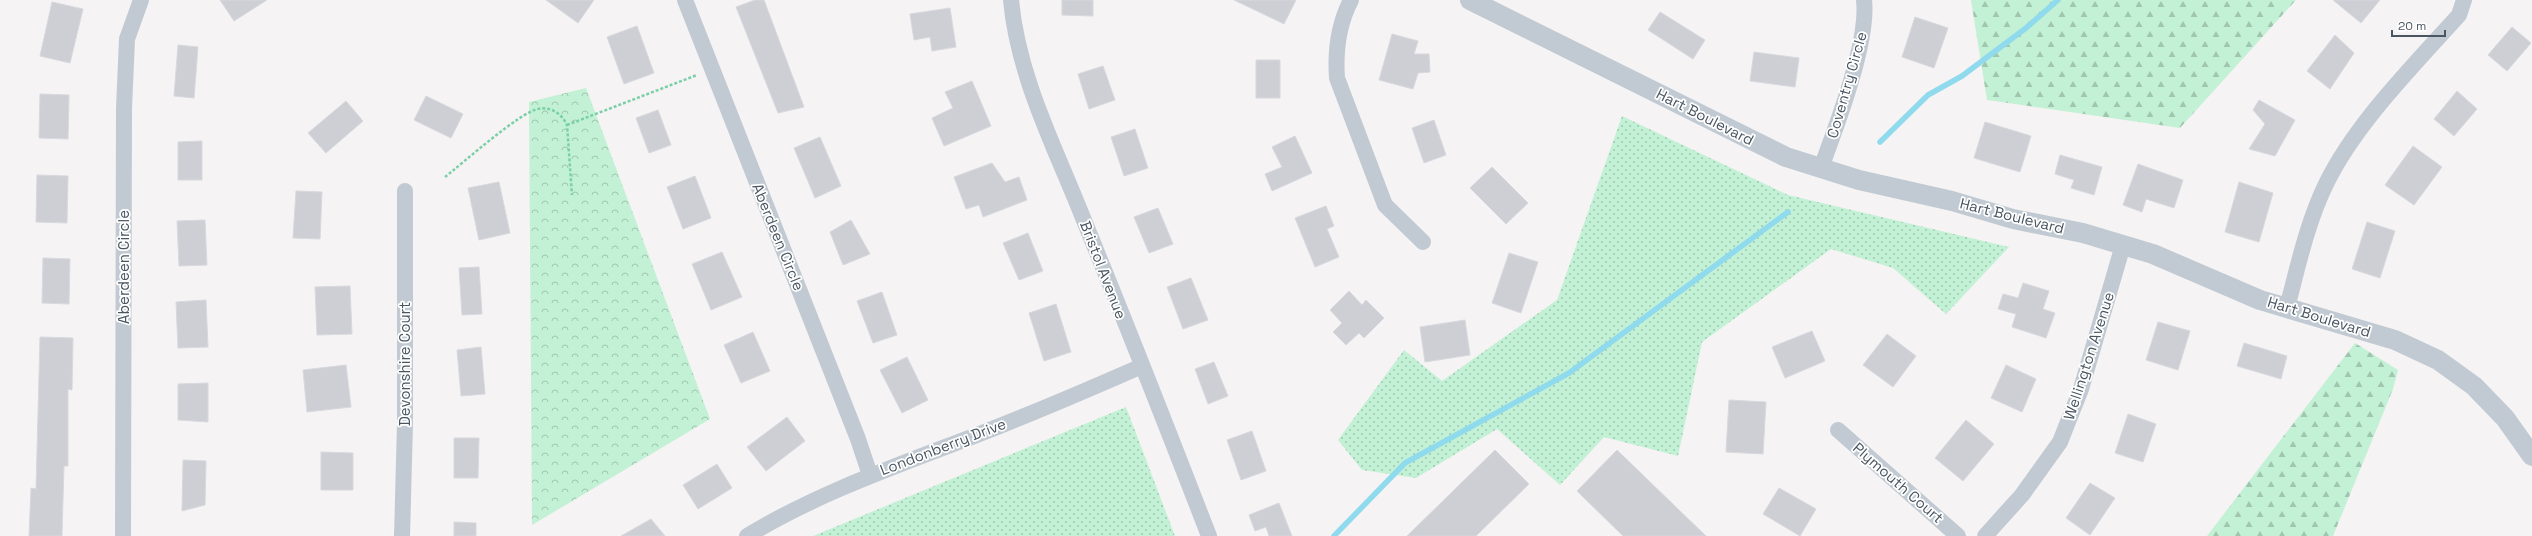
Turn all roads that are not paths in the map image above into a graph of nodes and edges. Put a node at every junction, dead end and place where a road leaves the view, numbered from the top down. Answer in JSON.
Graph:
{"nodes":[{"id":1,"x":141,"y":0,"type":"edge"},
{"id":2,"x":684,"y":0,"type":"edge"},
{"id":3,"x":1011,"y":0,"type":"edge"},
{"id":4,"x":1351,"y":0,"type":"edge"},
{"id":5,"x":1470,"y":0,"type":"edge"},
{"id":6,"x":1864,"y":0,"type":"edge"},
{"id":7,"x":2464,"y":0,"type":"edge"},
{"id":8,"x":1821,"y":168,"type":"junction"},
{"id":9,"x":405,"y":191,"type":"dead end"},
{"id":10,"x":1423,"y":242,"type":"dead end"},
{"id":11,"x":2123,"y":245,"type":"junction"},
{"id":12,"x":2287,"y":308,"type":"junction"},
{"id":13,"x":1142,"y":366,"type":"junction"},
{"id":14,"x":1838,"y":430,"type":"dead end"},
{"id":15,"x":2532,"y":456,"type":"edge"},
{"id":16,"x":870,"y":475,"type":"junction"},
{"id":17,"x":123,"y":536,"type":"edge"},
{"id":18,"x":402,"y":536,"type":"edge"},
{"id":19,"x":747,"y":536,"type":"edge"},
{"id":20,"x":1209,"y":536,"type":"edge"},
{"id":21,"x":1958,"y":536,"type":"edge"},
{"id":22,"x":1985,"y":536,"type":"edge"}],
"edges":[{"from":1,"to":17,"type":"street","name":"Aberdeen Circle"},
{"from":2,"to":16,"type":"street","name":"Aberdeen Circle"},
{"from":3,"to":13,"type":"street","name":"Bristol Avenue"},
{"from":4,"to":10,"type":"street"},
{"from":5,"to":8,"type":"street","name":"Hart Boulevard"},
{"from":6,"to":8,"type":"street","name":"Coventry Circle"},
{"from":7,"to":12,"type":"street"},
{"from":8,"to":11,"type":"street","name":"Hart Boulevard"},
{"from":9,"to":18,"type":"street","name":"Devonshire Court"},
{"from":11,"to":12,"type":"street","name":"Hart Boulevard"},
{"from":11,"to":22,"type":"street","name":"Wellington Avenue"},
{"from":12,"to":15,"type":"street","name":"Hart Boulevard"},
{"from":13,"to":16,"type":"street","name":"Londonberry Drive"},
{"from":13,"to":20,"type":"street","name":"Bristol Avenue"},
{"from":14,"to":21,"type":"street","name":"Plymouth Court"},
{"from":16,"to":19,"type":"street","name":"Londonberry Drive"}]}
